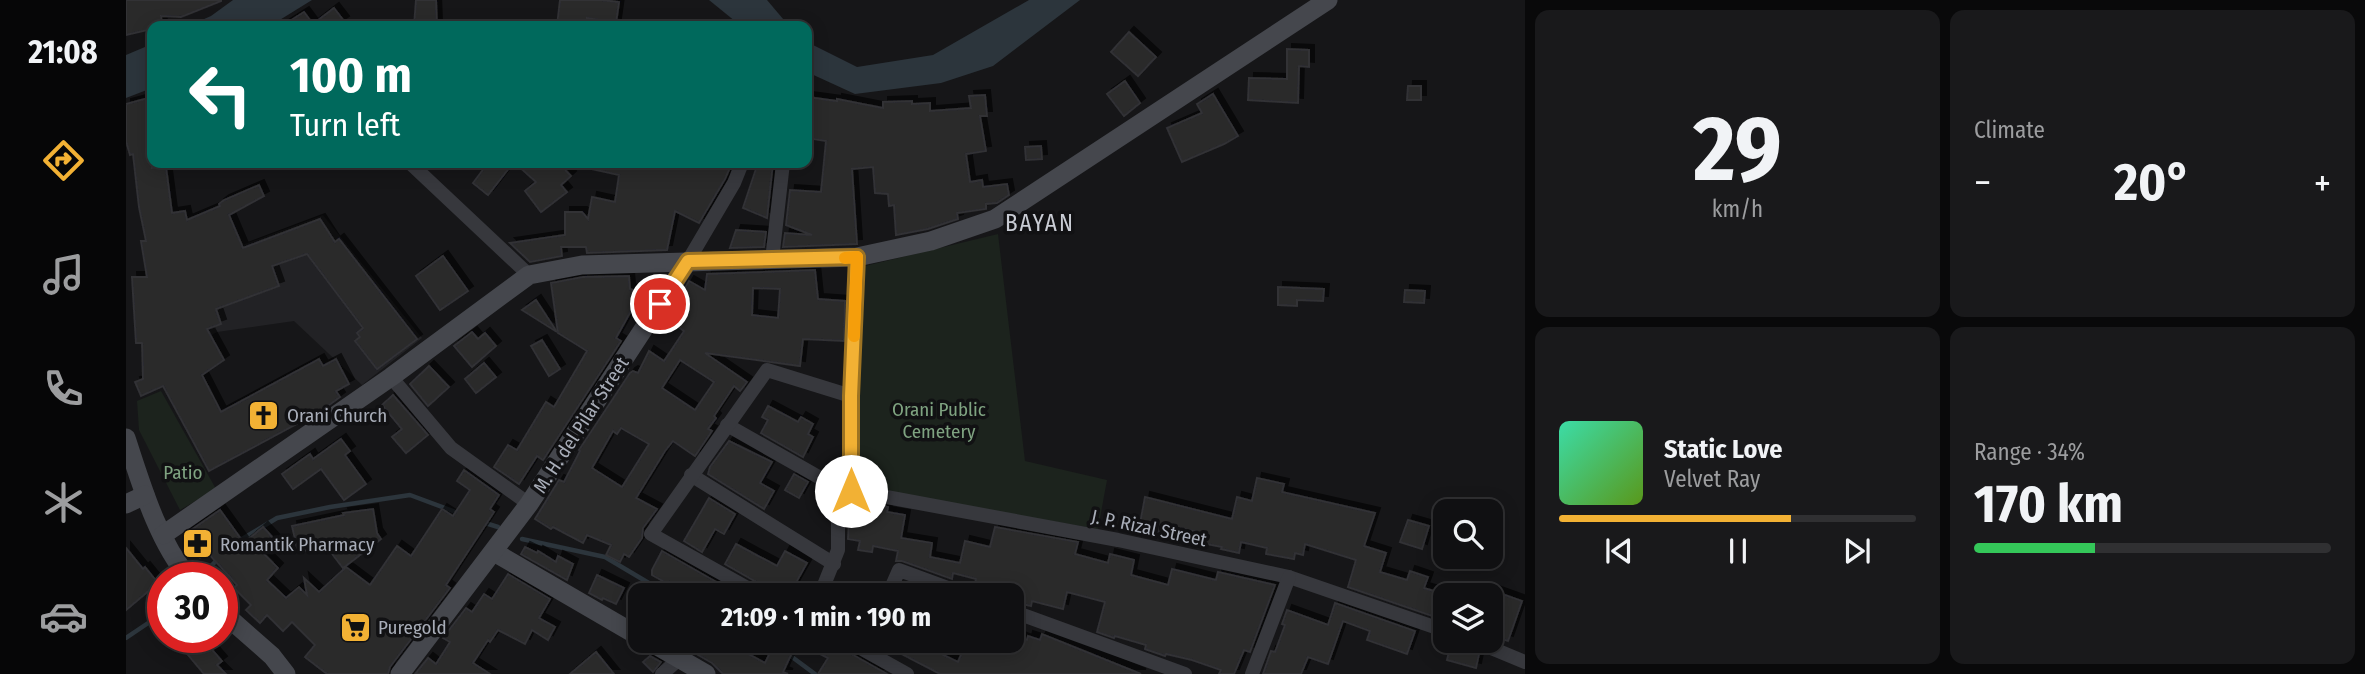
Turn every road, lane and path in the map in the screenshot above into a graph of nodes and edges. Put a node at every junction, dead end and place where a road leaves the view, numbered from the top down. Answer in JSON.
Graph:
{"nodes":[{"id":1,"x":1328,"y":0,"type":"edge"},
{"id":2,"x":415,"y":168,"type":"edge"},
{"id":3,"x":739,"y":168,"type":"edge"},
{"id":4,"x":782,"y":168,"type":"edge"},
{"id":5,"x":857,"y":257,"type":"junction"},
{"id":6,"x":772,"y":260,"type":"junction"},
{"id":7,"x":688,"y":261,"type":"junction"},
{"id":8,"x":529,"y":275,"type":"junction"},
{"id":9,"x":390,"y":377,"type":"junction"},
{"id":10,"x":851,"y":396,"type":"junction"},
{"id":11,"x":727,"y":425,"type":"junction"},
{"id":12,"x":126,"y":438,"type":"edge"},
{"id":13,"x":691,"y":475,"type":"junction"},
{"id":14,"x":845,"y":489,"type":"junction"},
{"id":15,"x":145,"y":495,"type":"junction"},
{"id":16,"x":126,"y":504,"type":"edge"},
{"id":17,"x":529,"y":504,"type":"junction"},
{"id":18,"x":163,"y":535,"type":"junction"},
{"id":19,"x":494,"y":552,"type":"junction"},
{"id":20,"x":179,"y":562,"type":"edge"},
{"id":21,"x":834,"y":564,"type":"junction"},
{"id":22,"x":1289,"y":578,"type":"junction"},
{"id":23,"x":739,"y":583,"type":"edge"},
{"id":24,"x":825,"y":583,"type":"edge"},
{"id":25,"x":893,"y":583,"type":"edge"},
{"id":26,"x":934,"y":583,"type":"edge"},
{"id":27,"x":1024,"y":615,"type":"edge"},
{"id":28,"x":238,"y":626,"type":"edge"},
{"id":29,"x":1433,"y":627,"type":"edge"},
{"id":30,"x":628,"y":630,"type":"edge"},
{"id":31,"x":1503,"y":652,"type":"edge"},
{"id":32,"x":669,"y":653,"type":"edge"},
{"id":33,"x":879,"y":653,"type":"edge"},
{"id":34,"x":679,"y":659,"type":"junction"},
{"id":35,"x":1525,"y":662,"type":"edge"},
{"id":36,"x":286,"y":674,"type":"edge"},
{"id":37,"x":400,"y":674,"type":"edge"},
{"id":38,"x":662,"y":674,"type":"edge"},
{"id":39,"x":706,"y":674,"type":"edge"},
{"id":40,"x":907,"y":674,"type":"edge"},
{"id":41,"x":1185,"y":674,"type":"edge"},
{"id":42,"x":1252,"y":674,"type":"edge"}],
"edges":[{"from":1,"to":5,"type":"street"},
{"from":2,"to":8,"type":"street"},
{"from":3,"to":7,"type":"street","name":"M. H. del Pilar Street"},
{"from":4,"to":6,"type":"street"},
{"from":5,"to":6,"type":"street"},
{"from":5,"to":10,"type":"street"},
{"from":6,"to":7,"type":"street"},
{"from":7,"to":8,"type":"street"},
{"from":7,"to":17,"type":"street","name":"M. H. del Pilar Street"},
{"from":8,"to":9,"type":"street"},
{"from":9,"to":17,"type":"street"},
{"from":9,"to":18,"type":"street"},
{"from":10,"to":11,"type":"street"},
{"from":10,"to":14,"type":"street"},
{"from":11,"to":13,"type":"street"},
{"from":11,"to":14,"type":"street","name":"J. P. Rizal Street"},
{"from":12,"to":15,"type":"street"},
{"from":13,"to":21,"type":"street"},
{"from":13,"to":23,"type":"street"},
{"from":14,"to":21,"type":"street"},
{"from":14,"to":22,"type":"street","name":"J. P. Rizal Street"},
{"from":15,"to":16,"type":"street"},
{"from":15,"to":18,"type":"street"},
{"from":17,"to":19,"type":"street","name":"M. H. del Pilar Street"},
{"from":18,"to":20,"type":"street"},
{"from":19,"to":30,"type":"street"},
{"from":19,"to":37,"type":"street","name":"M. H. del Pilar Street"},
{"from":21,"to":24,"type":"street"},
{"from":22,"to":29,"type":"street","name":"J. P. Rizal Street"},
{"from":22,"to":42,"type":"street"},
{"from":25,"to":26,"type":"street"},
{"from":27,"to":41,"type":"street"},
{"from":28,"to":36,"type":"street"},
{"from":31,"to":35,"type":"street"},
{"from":32,"to":34,"type":"street"},
{"from":33,"to":40,"type":"street"},
{"from":34,"to":38,"type":"street"},
{"from":34,"to":39,"type":"street"}]}
